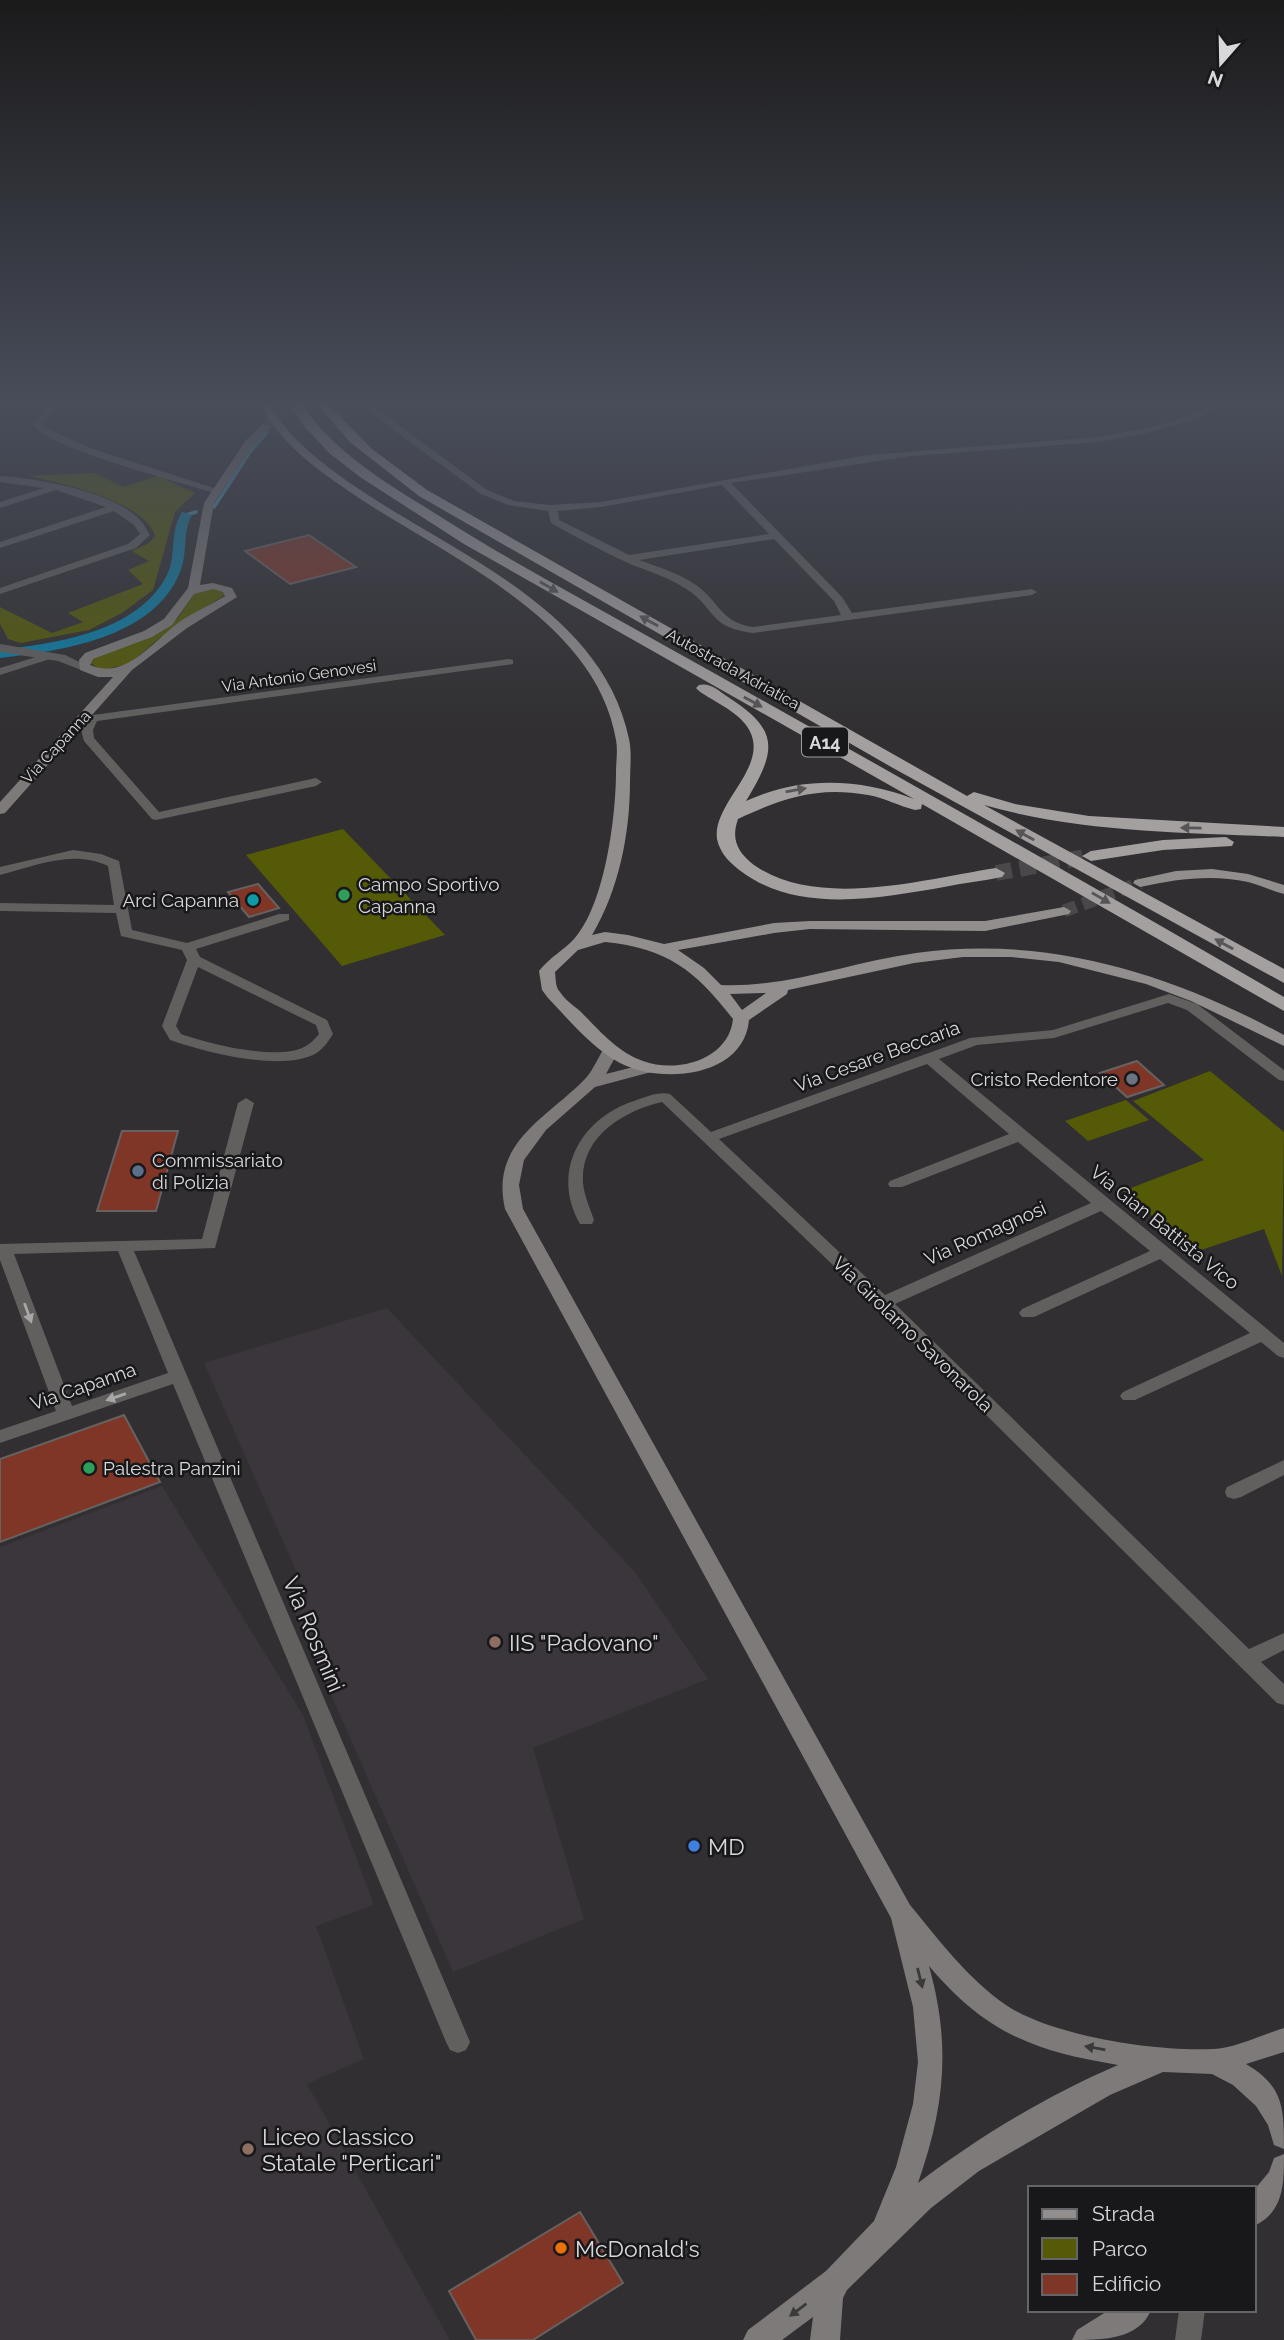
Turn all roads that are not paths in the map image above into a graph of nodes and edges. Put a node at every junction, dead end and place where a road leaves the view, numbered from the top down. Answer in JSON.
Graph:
{"nodes":[{"id":1,"x":104,"y":511,"type":"edge"},
{"id":2,"x":119,"y":511,"type":"edge"},
{"id":3,"x":207,"y":511,"type":"edge"},
{"id":4,"x":387,"y":511,"type":"edge"},
{"id":5,"x":422,"y":511,"type":"edge"},
{"id":6,"x":455,"y":511,"type":"edge"},
{"id":7,"x":553,"y":511,"type":"edge"},
{"id":8,"x":752,"y":511,"type":"edge"},
{"id":9,"x":776,"y":536,"type":"junction"},
{"id":10,"x":0,"y":545,"type":"edge"},
{"id":11,"x":628,"y":558,"type":"junction"},
{"id":12,"x":196,"y":583,"type":"junction"},
{"id":13,"x":0,"y":591,"type":"edge"},
{"id":14,"x":1032,"y":592,"type":"dead end"},
{"id":15,"x":847,"y":617,"type":"junction"},
{"id":16,"x":629,"y":633,"type":"junction"},
{"id":17,"x":0,"y":648,"type":"edge"},
{"id":18,"x":55,"y":657,"type":"junction"},
{"id":19,"x":86,"y":662,"type":"junction"},
{"id":20,"x":509,"y":663,"type":"dead end"},
{"id":21,"x":127,"y":669,"type":"junction"},
{"id":22,"x":0,"y":672,"type":"edge"},
{"id":23,"x":99,"y":673,"type":"junction"},
{"id":24,"x":114,"y":684,"type":"junction"},
{"id":25,"x":87,"y":719,"type":"junction"},
{"id":26,"x":900,"y":765,"type":"junction"},
{"id":27,"x":316,"y":782,"type":"dead end"},
{"id":28,"x":0,"y":810,"type":"edge"},
{"id":29,"x":733,"y":815,"type":"junction"},
{"id":30,"x":1284,"y":832,"type":"edge"},
{"id":31,"x":1284,"y":846,"type":"edge"},
{"id":32,"x":1020,"y":852,"type":"junction"},
{"id":33,"x":1091,"y":856,"type":"tunnel mouth"},
{"id":34,"x":0,"y":871,"type":"edge"},
{"id":35,"x":996,"y":873,"type":"tunnel mouth"},
{"id":36,"x":1140,"y":883,"type":"tunnel mouth"},
{"id":37,"x":1284,"y":890,"type":"edge"},
{"id":38,"x":0,"y":907,"type":"edge"},
{"id":39,"x":122,"y":909,"type":"junction"},
{"id":40,"x":600,"y":909,"type":"junction"},
{"id":41,"x":1064,"y":911,"type":"tunnel mouth"},
{"id":42,"x":284,"y":917,"type":"dead end"},
{"id":43,"x":633,"y":939,"type":"junction"},
{"id":44,"x":718,"y":941,"type":"junction"},
{"id":45,"x":581,"y":942,"type":"junction"},
{"id":46,"x":667,"y":948,"type":"junction"},
{"id":47,"x":191,"y":953,"type":"junction"},
{"id":48,"x":693,"y":966,"type":"junction"},
{"id":49,"x":1284,"y":977,"type":"edge"},
{"id":50,"x":788,"y":987,"type":"junction"},
{"id":51,"x":716,"y":989,"type":"junction"},
{"id":52,"x":1284,"y":1005,"type":"edge"},
{"id":53,"x":741,"y":1019,"type":"junction"},
{"id":54,"x":1284,"y":1041,"type":"edge"},
{"id":55,"x":611,"y":1050,"type":"junction"},
{"id":56,"x":928,"y":1057,"type":"junction"},
{"id":57,"x":649,"y":1068,"type":"junction"},
{"id":58,"x":1284,"y":1077,"type":"edge"},
{"id":59,"x":588,"y":1084,"type":"junction"},
{"id":60,"x":246,"y":1103,"type":"dead end"},
{"id":61,"x":1019,"y":1136,"type":"junction"},
{"id":62,"x":708,"y":1138,"type":"junction"},
{"id":63,"x":897,"y":1184,"type":"dead end"},
{"id":64,"x":1104,"y":1203,"type":"junction"},
{"id":65,"x":586,"y":1220,"type":"dead end"},
{"id":66,"x":124,"y":1246,"type":"junction"},
{"id":67,"x":2,"y":1249,"type":"edge"},
{"id":68,"x":1163,"y":1251,"type":"junction"},
{"id":69,"x":883,"y":1303,"type":"junction"},
{"id":70,"x":1028,"y":1313,"type":"dead end"},
{"id":71,"x":1263,"y":1334,"type":"junction"},
{"id":72,"x":1284,"y":1352,"type":"edge"},
{"id":73,"x":180,"y":1376,"type":"junction"},
{"id":74,"x":1129,"y":1396,"type":"dead end"},
{"id":75,"x":66,"y":1414,"type":"junction"},
{"id":76,"x":0,"y":1437,"type":"edge"},
{"id":77,"x":1284,"y":1467,"type":"edge"},
{"id":78,"x":1234,"y":1492,"type":"dead end"},
{"id":79,"x":1284,"y":1641,"type":"edge"},
{"id":80,"x":1246,"y":1660,"type":"junction"},
{"id":81,"x":1284,"y":1697,"type":"edge"},
{"id":82,"x":901,"y":1913,"type":"junction"},
{"id":83,"x":1284,"y":2040,"type":"edge"},
{"id":84,"x":458,"y":2042,"type":"dead end"},
{"id":85,"x":1162,"y":2059,"type":"junction"},
{"id":86,"x":1215,"y":2062,"type":"junction"},
{"id":87,"x":1284,"y":2136,"type":"edge"},
{"id":88,"x":1284,"y":2168,"type":"edge"},
{"id":89,"x":1256,"y":2210,"type":"edge"},
{"id":90,"x":885,"y":2231,"type":"junction"},
{"id":91,"x":837,"y":2280,"type":"junction"},
{"id":92,"x":1134,"y":2312,"type":"edge"},
{"id":93,"x":1192,"y":2312,"type":"edge"},
{"id":94,"x":758,"y":2340,"type":"edge"},
{"id":95,"x":825,"y":2340,"type":"edge"},
{"id":96,"x":1087,"y":2340,"type":"edge"},
{"id":97,"x":1188,"y":2340,"type":"edge"}],
"edges":[{"from":1,"to":10,"type":"street"},
{"from":2,"to":13,"type":"street"},
{"from":3,"to":12,"type":"main road"},
{"from":4,"to":40,"type":"main road"},
{"from":5,"to":16,"type":"highway","name":"Autostrada Adriatica","number":"A14","one_way":true},
{"from":26,"to":6,"type":"highway","name":"Autostrada Adriatica","number":"A14","one_way":true},
{"from":7,"to":11,"type":"street"},
{"from":8,"to":9,"type":"street"},
{"from":9,"to":11,"type":"street"},
{"from":9,"to":15,"type":"street"},
{"from":11,"to":15,"type":"street"},
{"from":12,"to":19,"type":"main road"},
{"from":12,"to":21,"type":"main road","name":"Via Capanna"},
{"from":14,"to":15,"type":"street"},
{"from":16,"to":29,"type":"highway"},
{"from":16,"to":32,"type":"highway","name":"Autostrada Adriatica","number":"A14","one_way":true},
{"from":17,"to":18,"type":"street"},
{"from":18,"to":19,"type":"street"},
{"from":18,"to":22,"type":"street"},
{"from":19,"to":23,"type":"main road"},
{"from":20,"to":25,"type":"street","name":"Via Antonio Genovesi"},
{"from":21,"to":23,"type":"main road"},
{"from":21,"to":24,"type":"main road","name":"Via Capanna"},
{"from":23,"to":24,"type":"main road"},
{"from":24,"to":25,"type":"main road","name":"Via Capanna"},
{"from":25,"to":27,"type":"street"},
{"from":25,"to":28,"type":"main road","name":"Via Capanna"},
{"from":30,"to":26,"type":"highway","one_way":true},
{"from":49,"to":26,"type":"highway","name":"Autostrada Adriatica","number":"A14","one_way":true},
{"from":29,"to":32,"type":"highway","one_way":true},
{"from":29,"to":35,"type":"highway"},
{"from":31,"to":33,"type":"highway"},
{"from":32,"to":52,"type":"highway","name":"Autostrada Adriatica","number":"A14","one_way":true},
{"from":34,"to":39,"type":"street"},
{"from":36,"to":37,"type":"main road"},
{"from":38,"to":39,"type":"street"},
{"from":39,"to":47,"type":"street"},
{"from":40,"to":43,"type":"main road"},
{"from":40,"to":45,"type":"main road"},
{"from":41,"to":44,"type":"main road"},
{"from":42,"to":47,"type":"street"},
{"from":43,"to":45,"type":"main road"},
{"from":43,"to":46,"type":"main road"},
{"from":44,"to":46,"type":"main road"},
{"from":44,"to":48,"type":"main road"},
{"from":45,"to":55,"type":"main road"},
{"from":46,"to":48,"type":"main road"},
{"from":47,"to":47,"type":"street"},
{"from":48,"to":51,"type":"main road"},
{"from":50,"to":51,"type":"main road"},
{"from":50,"to":53,"type":"main road"},
{"from":50,"to":54,"type":"main road"},
{"from":51,"to":53,"type":"main road"},
{"from":53,"to":57,"type":"main road"},
{"from":55,"to":57,"type":"main road"},
{"from":55,"to":59,"type":"main road"},
{"from":56,"to":58,"type":"street","name":"Via Cesare Beccaria"},
{"from":56,"to":61,"type":"street","name":"Via Gian Battista Vico"},
{"from":56,"to":62,"type":"street","name":"Via Cesare Beccaria"},
{"from":57,"to":59,"type":"main road"},
{"from":59,"to":82,"type":"main road"},
{"from":60,"to":66,"type":"street"},
{"from":61,"to":63,"type":"street"},
{"from":61,"to":64,"type":"street","name":"Via Gian Battista Vico"},
{"from":62,"to":65,"type":"street","name":"Via Girolamo Savonarola"},
{"from":62,"to":69,"type":"street","name":"Via Girolamo Savonarola"},
{"from":64,"to":68,"type":"street","name":"Via Gian Battista Vico"},
{"from":64,"to":69,"type":"street","name":"Via Romagnosi"},
{"from":66,"to":67,"type":"street"},
{"from":66,"to":73,"type":"street","name":"Via Rosmini"},
{"from":67,"to":75,"type":"street","one_way":true},
{"from":68,"to":70,"type":"street"},
{"from":68,"to":71,"type":"street","name":"Via Gian Battista Vico"},
{"from":69,"to":80,"type":"street","name":"Via Girolamo Savonarola"},
{"from":71,"to":72,"type":"street","name":"Via Gian Battista Vico"},
{"from":71,"to":74,"type":"street"},
{"from":73,"to":75,"type":"street","name":"Via Capanna","one_way":true},
{"from":73,"to":84,"type":"street","name":"Via Rosmini"},
{"from":75,"to":76,"type":"street","name":"Via Capanna"},
{"from":77,"to":78,"type":"street"},
{"from":79,"to":80,"type":"street"},
{"from":80,"to":81,"type":"street","name":"Via Girolamo Savonarola"},
{"from":85,"to":82,"type":"main road","one_way":true},
{"from":82,"to":90,"type":"main road","one_way":true},
{"from":83,"to":86,"type":"main road"},
{"from":85,"to":86,"type":"main road"},
{"from":85,"to":90,"type":"main road"},
{"from":86,"to":87,"type":"main road"},
{"from":88,"to":89,"type":"main road"},
{"from":90,"to":91,"type":"main road"},
{"from":91,"to":94,"type":"main road","one_way":true},
{"from":91,"to":95,"type":"main road"},
{"from":92,"to":96,"type":"main road"},
{"from":93,"to":97,"type":"street"}]}
